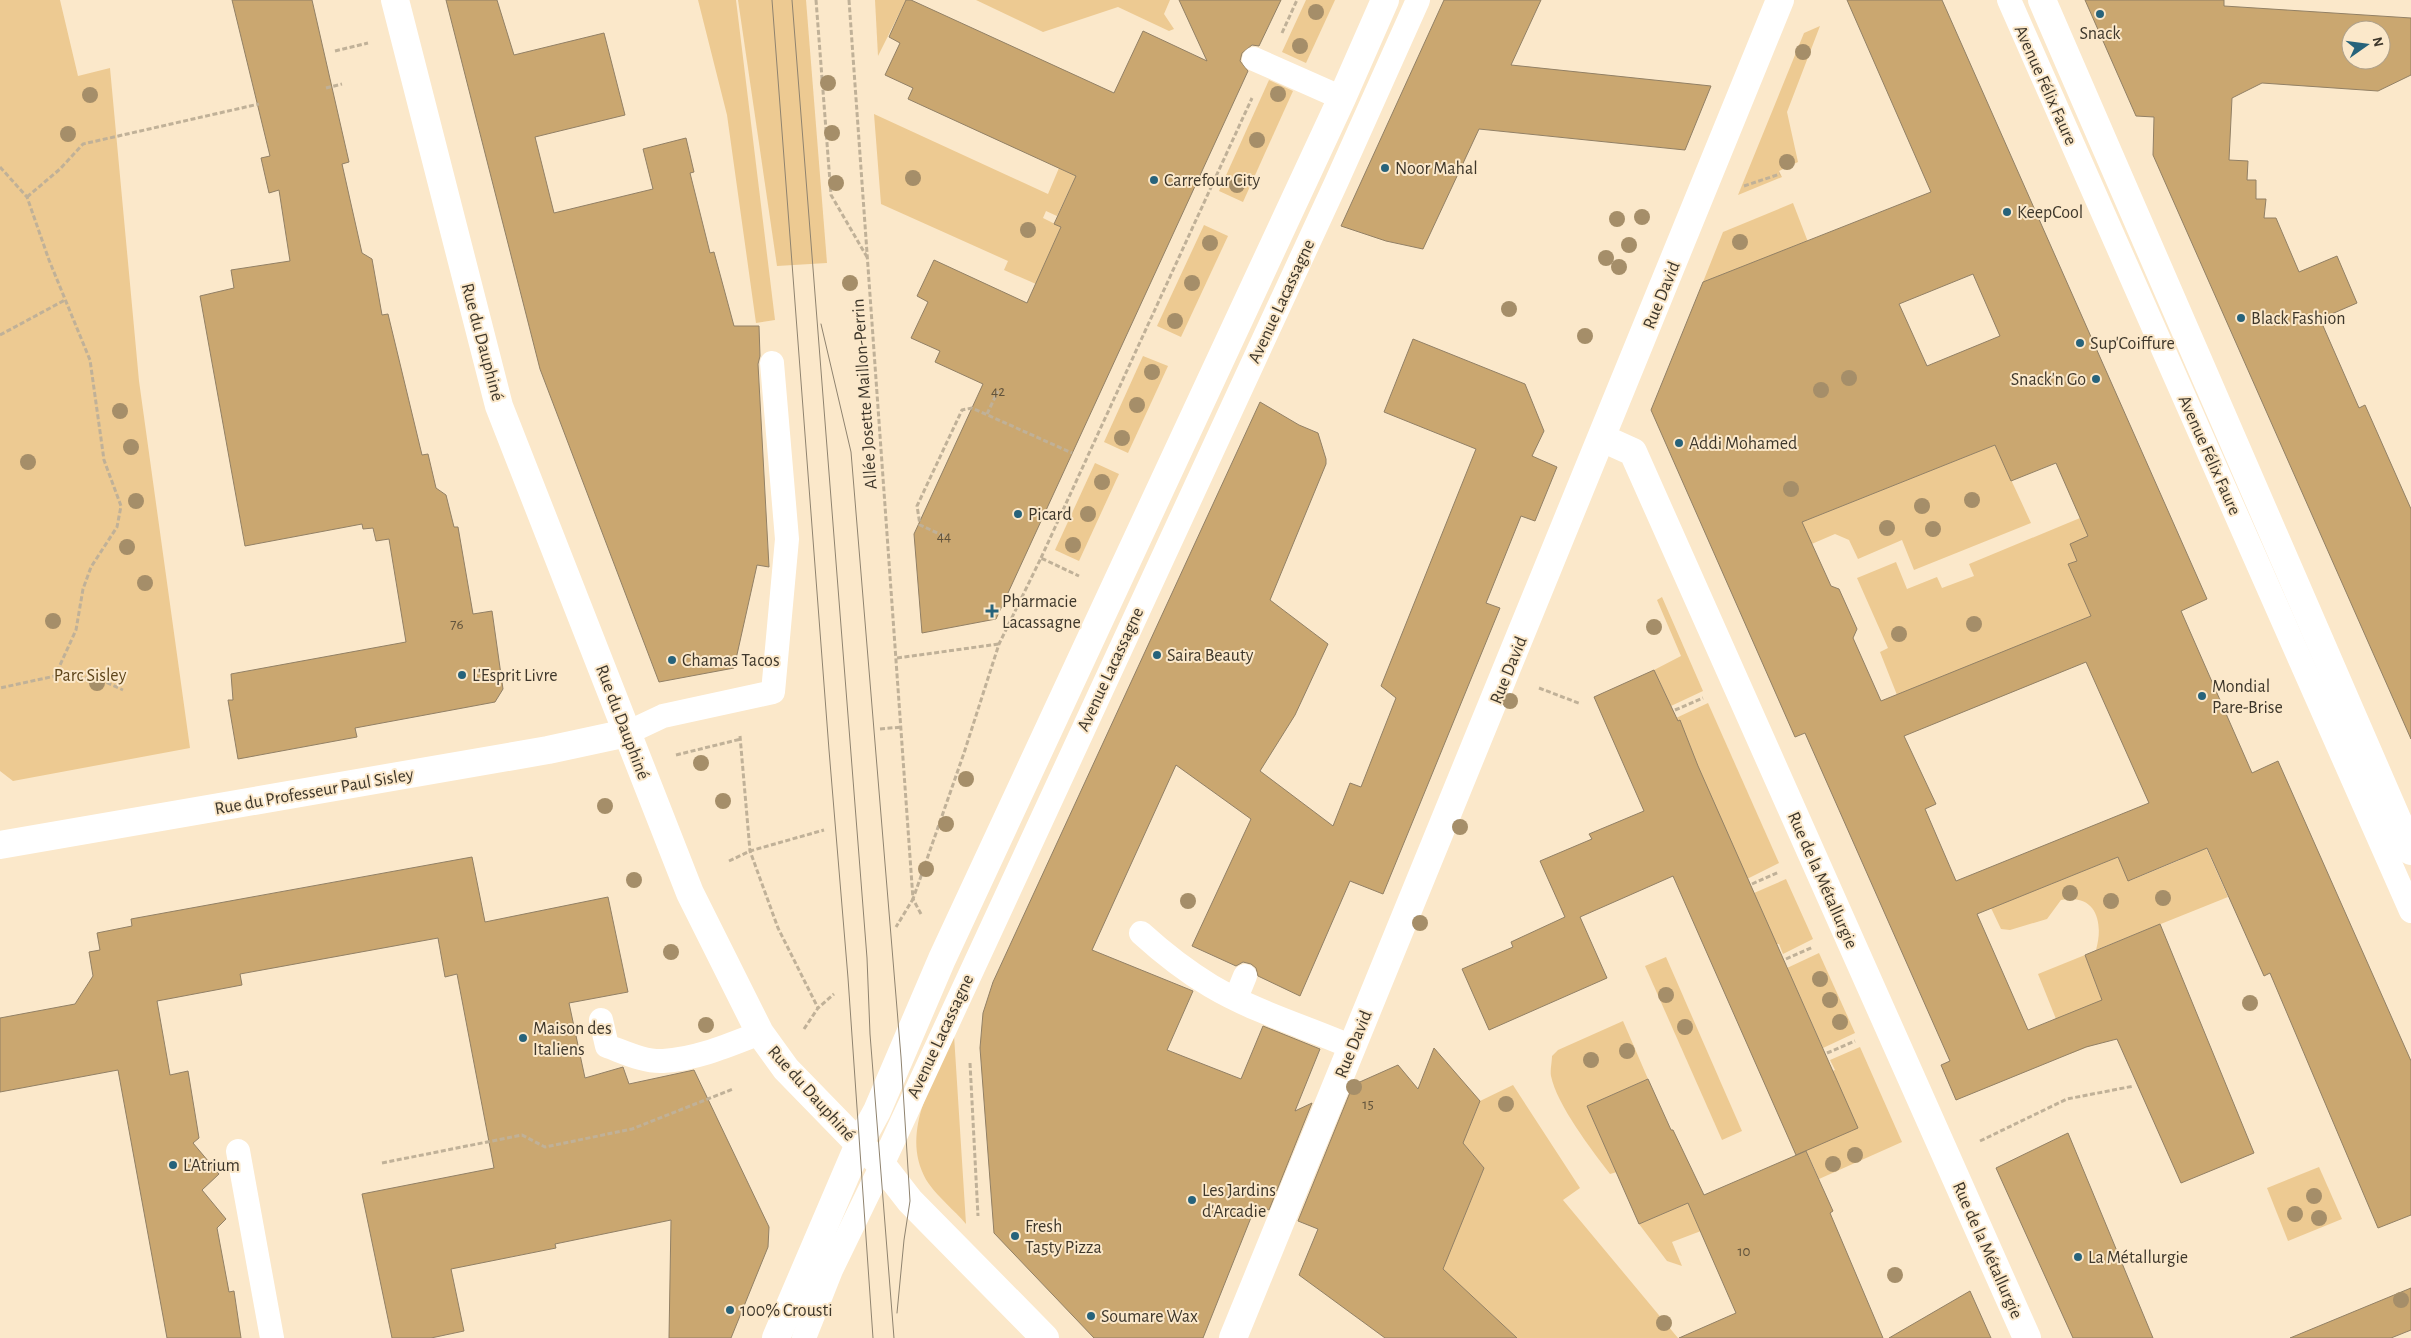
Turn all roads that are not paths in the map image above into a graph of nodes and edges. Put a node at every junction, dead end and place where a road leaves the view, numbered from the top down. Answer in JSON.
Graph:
{"nodes":[{"id":1,"x":395,"y":0,"type":"edge"},
{"id":2,"x":1385,"y":0,"type":"edge"},
{"id":3,"x":1418,"y":0,"type":"edge"},
{"id":4,"x":1780,"y":0,"type":"edge"},
{"id":5,"x":2009,"y":0,"type":"edge"},
{"id":6,"x":2042,"y":0,"type":"edge"},
{"id":7,"x":1260,"y":62,"type":"road end"},
{"id":8,"x":1342,"y":98,"type":"junction"},
{"id":9,"x":772,"y":362,"type":"dead end"},
{"id":10,"x":1602,"y":438,"type":"junction"},
{"id":11,"x":627,"y":733,"type":"junction"},
{"id":12,"x":0,"y":845,"type":"edge"},
{"id":13,"x":2411,"y":850,"type":"edge"},
{"id":14,"x":2411,"y":911,"type":"edge"},
{"id":15,"x":1141,"y":933,"type":"dead end"},
{"id":16,"x":1245,"y":976,"type":"dead end"},
{"id":17,"x":1236,"y":998,"type":"junction"},
{"id":18,"x":601,"y":1020,"type":"dead end"},
{"id":19,"x":760,"y":1033,"type":"junction"},
{"id":20,"x":1352,"y":1047,"type":"junction"},
{"id":21,"x":859,"y":1144,"type":"junction"},
{"id":22,"x":238,"y":1151,"type":"dead end"},
{"id":23,"x":882,"y":1165,"type":"junction"},
{"id":24,"x":272,"y":1338,"type":"edge"},
{"id":25,"x":776,"y":1338,"type":"edge"},
{"id":26,"x":804,"y":1338,"type":"edge"},
{"id":27,"x":1045,"y":1338,"type":"edge"},
{"id":28,"x":1233,"y":1338,"type":"edge"},
{"id":29,"x":2027,"y":1338,"type":"edge"}],
"edges":[{"from":1,"to":11,"type":"street","name":"Rue du Dauphiné"},
{"from":2,"to":8,"type":"street","name":"Avenue Lacassagne"},
{"from":3,"to":23,"type":"lane","name":"Avenue Lacassagne"},
{"from":4,"to":10,"type":"street","name":"Rue David"},
{"from":5,"to":14,"type":"lane","name":"Avenue Félix Faure"},
{"from":6,"to":13,"type":"street","name":"Avenue Félix Faure"},
{"from":7,"to":8,"type":"lane"},
{"from":8,"to":21,"type":"street","name":"Avenue Lacassagne"},
{"from":9,"to":11,"type":"lane"},
{"from":10,"to":20,"type":"street","name":"Rue David"},
{"from":10,"to":29,"type":"street","name":"Rue de la Métallurgie"},
{"from":11,"to":12,"type":"street","name":"Rue du Professeur Paul Sisley"},
{"from":11,"to":19,"type":"street","name":"Rue du Dauphiné"},
{"from":15,"to":17,"type":"lane"},
{"from":16,"to":17,"type":"lane"},
{"from":17,"to":20,"type":"lane"},
{"from":18,"to":19,"type":"lane"},
{"from":19,"to":21,"type":"street","name":"Rue du Dauphiné"},
{"from":20,"to":28,"type":"street","name":"Rue David"},
{"from":21,"to":23,"type":"street","name":"Rue du Dauphiné"},
{"from":21,"to":25,"type":"street","name":"Avenue Lacassagne"},
{"from":22,"to":24,"type":"lane"},
{"from":23,"to":26,"type":"lane","name":"Avenue Lacassagne"},
{"from":23,"to":27,"type":"street","name":"Rue du Dauphiné"}]}
